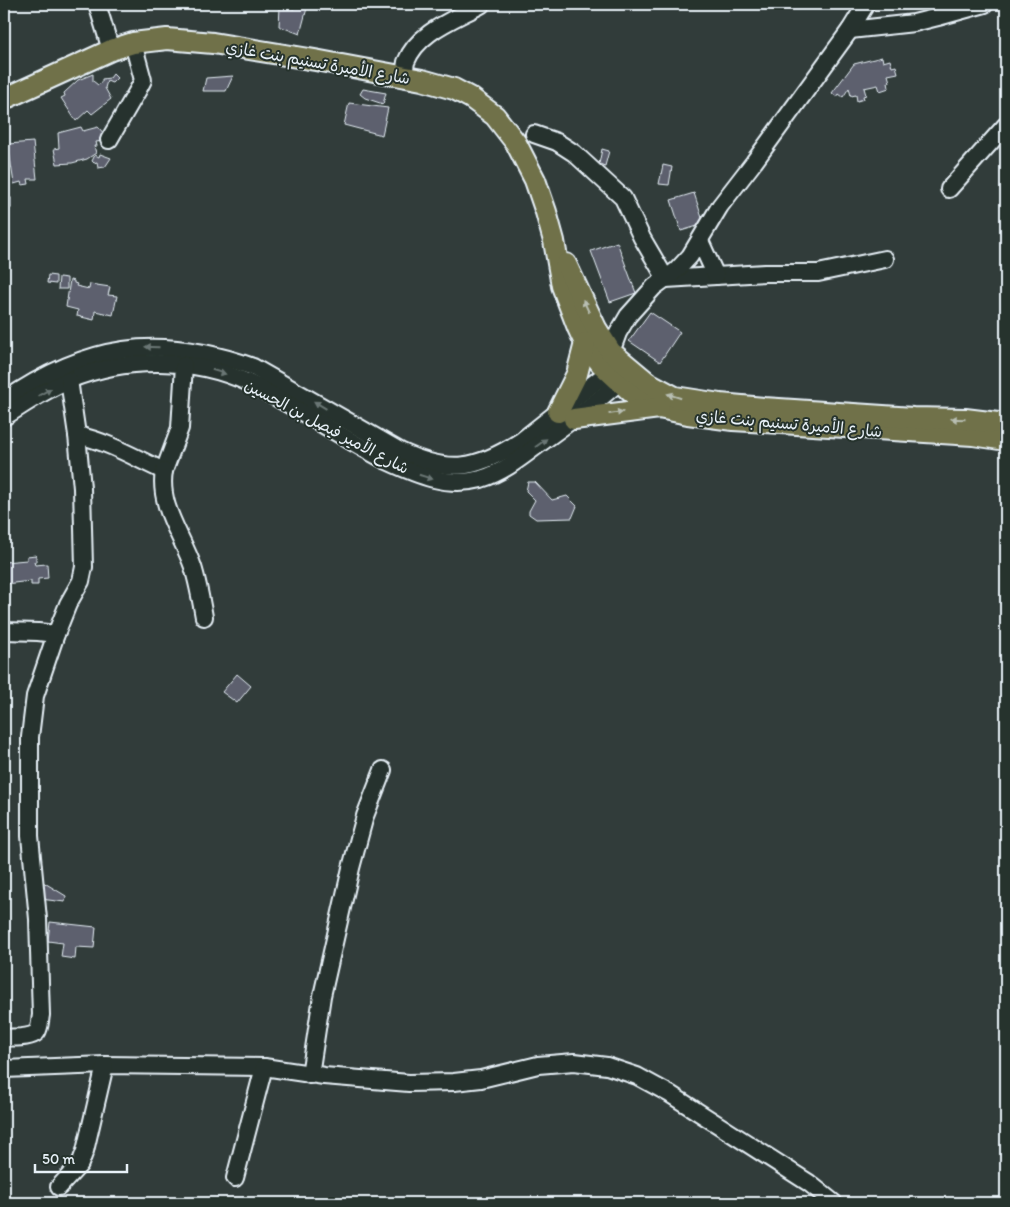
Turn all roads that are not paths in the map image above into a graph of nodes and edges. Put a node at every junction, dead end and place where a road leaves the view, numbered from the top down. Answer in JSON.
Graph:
{"nodes":[{"id":1,"x":97,"y":4,"type":"edge"},
{"id":2,"x":482,"y":4,"type":"edge"},
{"id":3,"x":866,"y":4,"type":"edge"},
{"id":4,"x":985,"y":4,"type":"edge"},
{"id":5,"x":850,"y":30,"type":"junction"},
{"id":6,"x":133,"y":43,"type":"junction"},
{"id":7,"x":111,"y":50,"type":"junction"},
{"id":8,"x":404,"y":77,"type":"junction"},
{"id":9,"x":4,"y":99,"type":"edge"},
{"id":10,"x":1006,"y":125,"type":"edge"},
{"id":11,"x":534,"y":134,"type":"dead end"},
{"id":12,"x":109,"y":140,"type":"dead end"},
{"id":13,"x":949,"y":189,"type":"dead end"},
{"id":14,"x":700,"y":241,"type":"junction"},
{"id":15,"x":554,"y":242,"type":"junction"},
{"id":16,"x":885,"y":259,"type":"dead end"},
{"id":17,"x":716,"y":276,"type":"junction"},
{"id":18,"x":666,"y":279,"type":"junction"},
{"id":19,"x":585,"y":343,"type":"junction"},
{"id":20,"x":612,"y":352,"type":"junction"},
{"id":21,"x":184,"y":364,"type":"junction"},
{"id":22,"x":620,"y":374,"type":"junction"},
{"id":23,"x":69,"y":380,"type":"junction"},
{"id":24,"x":4,"y":401,"type":"edge"},
{"id":25,"x":659,"y":408,"type":"junction"},
{"id":26,"x":566,"y":415,"type":"junction"},
{"id":27,"x":4,"y":417,"type":"edge"},
{"id":28,"x":1006,"y":424,"type":"edge"},
{"id":29,"x":77,"y":435,"type":"junction"},
{"id":30,"x":1006,"y":440,"type":"edge"},
{"id":31,"x":164,"y":471,"type":"junction"},
{"id":32,"x":204,"y":617,"type":"dead end"},
{"id":33,"x":4,"y":631,"type":"edge"},
{"id":34,"x":56,"y":634,"type":"junction"},
{"id":35,"x":383,"y":770,"type":"dead end"},
{"id":36,"x":4,"y":1038,"type":"edge"},
{"id":37,"x":106,"y":1064,"type":"junction"},
{"id":38,"x":264,"y":1067,"type":"junction"},
{"id":39,"x":4,"y":1069,"type":"edge"},
{"id":40,"x":310,"y":1075,"type":"junction"},
{"id":41,"x":235,"y":1178,"type":"dead end"},
{"id":42,"x":59,"y":1186,"type":"dead end"},
{"id":43,"x":834,"y":1203,"type":"edge"}],
"edges":[{"from":1,"to":7,"type":"street"},
{"from":2,"to":8,"type":"street"},
{"from":3,"to":5,"type":"street"},
{"from":4,"to":5,"type":"street"},
{"from":5,"to":14,"type":"street"},
{"from":6,"to":7,"type":"main road","name":"شارع الأميرة تسنيم بنت غازي"},
{"from":6,"to":8,"type":"main road","name":"شارع الأميرة تسنيم بنت غازي"},
{"from":6,"to":12,"type":"street"},
{"from":7,"to":9,"type":"main road","name":"شارع الأميرة تسنيم بنت غازي"},
{"from":8,"to":15,"type":"main road","name":"شارع الأميرة تسنيم بنت غازي"},
{"from":10,"to":13,"type":"street"},
{"from":11,"to":18,"type":"street"},
{"from":14,"to":17,"type":"street"},
{"from":14,"to":18,"type":"street"},
{"from":15,"to":19,"type":"main road","name":"شارع الأميرة تسنيم بنت غازي"},
{"from":20,"to":15,"type":"main road","name":"شارع الأميرة تسنيم بنت غازي","one_way":true},
{"from":16,"to":17,"type":"street"},
{"from":17,"to":18,"type":"street"},
{"from":18,"to":20,"type":"street"},
{"from":19,"to":22,"type":"main road","name":"شارع الأميرة تسنيم بنت غازي"},
{"from":19,"to":26,"type":"main road"},
{"from":20,"to":22,"type":"main road","name":"شارع الأميرة تسنيم بنت غازي"},
{"from":21,"to":23,"type":"street","name":"شارع الأمير فيصل بن الحسين"},
{"from":21,"to":26,"type":"street","name":"شارع الأمير فيصل بن الحسين","one_way":true},
{"from":21,"to":31,"type":"street"},
{"from":22,"to":25,"type":"main road","name":"شارع الأميرة تسنيم بنت غازي"},
{"from":22,"to":26,"type":"street","name":"شارع الأمير فيصل بن الحسين"},
{"from":28,"to":22,"type":"main road","name":"شارع الأميرة تسنيم بنت غازي","one_way":true},
{"from":27,"to":23,"type":"street","name":"شارع الأمير فيصل بن الحسين","one_way":true},
{"from":23,"to":29,"type":"street"},
{"from":26,"to":24,"type":"street","name":"شارع الأمير فيصل بن الحسين","one_way":true},
{"from":26,"to":25,"type":"main road","one_way":true},
{"from":25,"to":30,"type":"main road","name":"شارع الأميرة تسنيم بنت غازي"},
{"from":29,"to":31,"type":"street"},
{"from":29,"to":34,"type":"street"},
{"from":31,"to":32,"type":"street"},
{"from":33,"to":34,"type":"street"},
{"from":34,"to":36,"type":"street"},
{"from":35,"to":40,"type":"street"},
{"from":37,"to":38,"type":"street"},
{"from":37,"to":39,"type":"street"},
{"from":37,"to":42,"type":"street"},
{"from":38,"to":40,"type":"street"},
{"from":38,"to":41,"type":"street"},
{"from":40,"to":43,"type":"street"}]}
